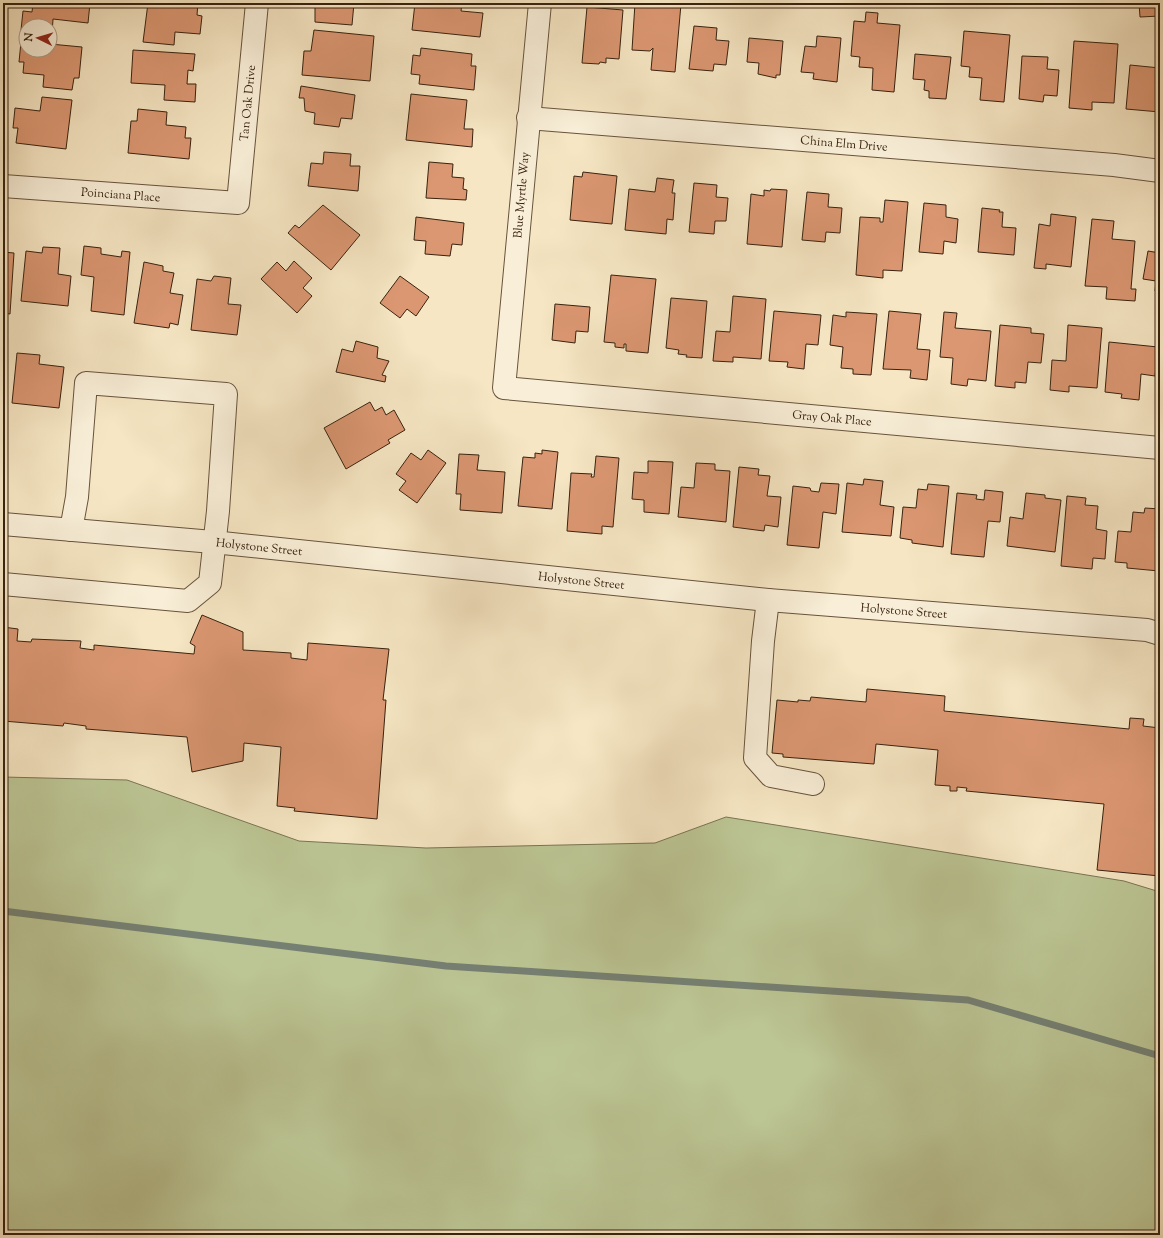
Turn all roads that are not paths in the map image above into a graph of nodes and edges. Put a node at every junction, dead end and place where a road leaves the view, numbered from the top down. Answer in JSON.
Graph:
{"nodes":[{"id":1,"x":257,"y":3,"type":"edge"},
{"id":2,"x":540,"y":3,"type":"edge"},
{"id":3,"x":528,"y":118,"type":"junction"},
{"id":4,"x":1160,"y":171,"type":"edge"},
{"id":5,"x":3,"y":186,"type":"edge"},
{"id":6,"x":238,"y":203,"type":"joint"},
{"id":7,"x":504,"y":388,"type":"joint"},
{"id":8,"x":1160,"y":448,"type":"edge"},
{"id":9,"x":3,"y":524,"type":"edge"},
{"id":10,"x":71,"y":530,"type":"junction"},
{"id":11,"x":213,"y":542,"type":"junction"},
{"id":12,"x":3,"y":584,"type":"edge"},
{"id":13,"x":768,"y":600,"type":"junction"},
{"id":14,"x":1160,"y":634,"type":"edge"},
{"id":15,"x":813,"y":784,"type":"dead end"}],
"edges":[{"from":1,"to":6,"type":"street","name":"Tan Oak Drive"},
{"from":2,"to":3,"type":"street","name":"Blue Myrtle Way"},
{"from":3,"to":4,"type":"street","name":"China Elm Drive"},
{"from":3,"to":7,"type":"street","name":"Blue Myrtle Way"},
{"from":5,"to":6,"type":"street","name":"Poinciana Place"},
{"from":7,"to":8,"type":"street","name":"Gray Oak Place"},
{"from":9,"to":10,"type":"street","name":"Holystone Street"},
{"from":10,"to":11,"type":"street","name":"Holystone Street"},
{"from":10,"to":11,"type":"street"},
{"from":11,"to":12,"type":"street"},
{"from":11,"to":13,"type":"street","name":"Holystone Street"},
{"from":13,"to":14,"type":"street","name":"Holystone Street"},
{"from":13,"to":15,"type":"street"}]}
